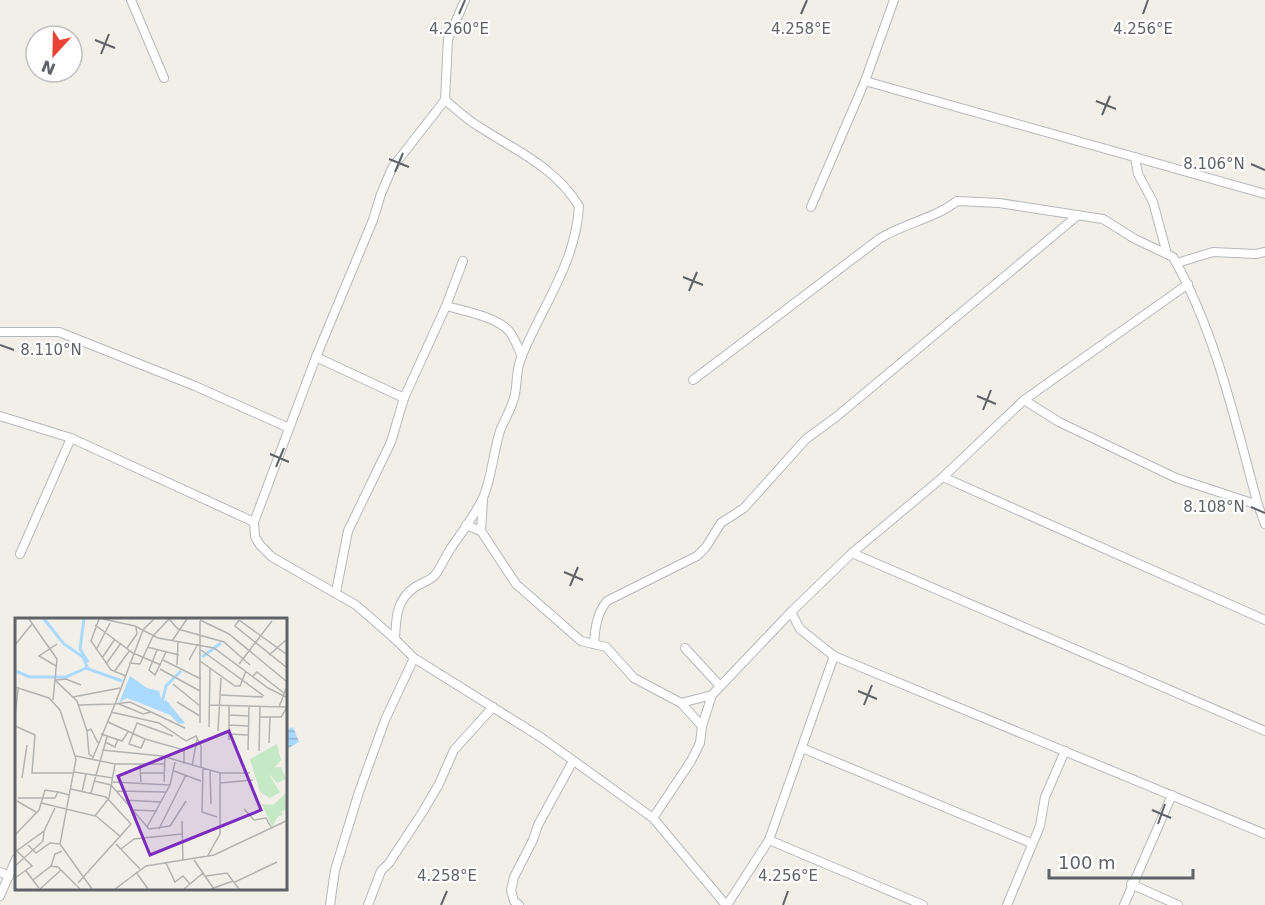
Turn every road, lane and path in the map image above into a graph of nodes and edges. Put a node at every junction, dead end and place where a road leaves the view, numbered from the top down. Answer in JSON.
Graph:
{"nodes":[{"id":1,"x":131,"y":0,"type":"edge"},
{"id":2,"x":465,"y":0,"type":"edge"},
{"id":3,"x":894,"y":0,"type":"edge"},
{"id":4,"x":164,"y":78,"type":"dead end"},
{"id":5,"x":865,"y":81,"type":"junction"},
{"id":6,"x":445,"y":100,"type":"junction"},
{"id":7,"x":1135,"y":157,"type":"junction"},
{"id":8,"x":1265,"y":194,"type":"edge"},
{"id":9,"x":811,"y":207,"type":"dead end"},
{"id":10,"x":1077,"y":216,"type":"junction"},
{"id":11,"x":1265,"y":252,"type":"edge"},
{"id":12,"x":1167,"y":254,"type":"junction"},
{"id":13,"x":463,"y":261,"type":"dead end"},
{"id":14,"x":1177,"y":263,"type":"junction"},
{"id":15,"x":1188,"y":284,"type":"junction"},
{"id":16,"x":446,"y":306,"type":"junction"},
{"id":17,"x":0,"y":332,"type":"edge"},
{"id":18,"x":316,"y":357,"type":"junction"},
{"id":19,"x":522,"y":357,"type":"junction"},
{"id":20,"x":693,"y":380,"type":"dead end"},
{"id":21,"x":404,"y":398,"type":"junction"},
{"id":22,"x":1024,"y":400,"type":"junction"},
{"id":23,"x":0,"y":416,"type":"edge"},
{"id":24,"x":289,"y":428,"type":"junction"},
{"id":25,"x":71,"y":438,"type":"junction"},
{"id":26,"x":943,"y":477,"type":"junction"},
{"id":27,"x":483,"y":497,"type":"junction"},
{"id":28,"x":1258,"y":505,"type":"junction"},
{"id":29,"x":254,"y":522,"type":"junction"},
{"id":30,"x":1265,"y":524,"type":"edge"},
{"id":31,"x":466,"y":525,"type":"junction"},
{"id":32,"x":480,"y":531,"type":"junction"},
{"id":33,"x":852,"y":553,"type":"junction"},
{"id":34,"x":20,"y":554,"type":"dead end"},
{"id":35,"x":336,"y":592,"type":"junction"},
{"id":36,"x":791,"y":612,"type":"junction"},
{"id":37,"x":1265,"y":620,"type":"edge"},
{"id":38,"x":395,"y":639,"type":"junction"},
{"id":39,"x":594,"y":644,"type":"junction"},
{"id":40,"x":685,"y":648,"type":"dead end"},
{"id":41,"x":834,"y":656,"type":"junction"},
{"id":42,"x":414,"y":658,"type":"junction"},
{"id":43,"x":720,"y":686,"type":"junction"},
{"id":44,"x":712,"y":695,"type":"junction"},
{"id":45,"x":681,"y":703,"type":"junction"},
{"id":46,"x":493,"y":707,"type":"junction"},
{"id":47,"x":702,"y":726,"type":"junction"},
{"id":48,"x":1265,"y":731,"type":"edge"},
{"id":49,"x":802,"y":748,"type":"junction"},
{"id":50,"x":1065,"y":751,"type":"junction"},
{"id":51,"x":573,"y":761,"type":"junction"},
{"id":52,"x":1172,"y":795,"type":"junction"},
{"id":53,"x":653,"y":818,"type":"junction"},
{"id":54,"x":1265,"y":834,"type":"edge"},
{"id":55,"x":769,"y":840,"type":"junction"},
{"id":56,"x":1031,"y":843,"type":"junction"},
{"id":57,"x":15,"y":860,"type":"edge"},
{"id":58,"x":4,"y":874,"type":"edge"},
{"id":59,"x":1131,"y":884,"type":"junction"},
{"id":60,"x":0,"y":896,"type":"edge"},
{"id":61,"x":330,"y":905,"type":"edge"},
{"id":62,"x":368,"y":905,"type":"edge"},
{"id":63,"x":519,"y":905,"type":"edge"},
{"id":64,"x":727,"y":905,"type":"edge"},
{"id":65,"x":923,"y":905,"type":"edge"},
{"id":66,"x":1007,"y":905,"type":"edge"},
{"id":67,"x":1124,"y":905,"type":"edge"},
{"id":68,"x":1178,"y":905,"type":"edge"}],
"edges":[{"from":1,"to":4,"type":"street"},
{"from":2,"to":6,"type":"street"},
{"from":3,"to":5,"type":"street"},
{"from":5,"to":7,"type":"street"},
{"from":5,"to":9,"type":"street"},
{"from":6,"to":18,"type":"street"},
{"from":6,"to":19,"type":"street"},
{"from":7,"to":8,"type":"street"},
{"from":7,"to":12,"type":"street"},
{"from":10,"to":12,"type":"street"},
{"from":10,"to":20,"type":"street"},
{"from":10,"to":39,"type":"street"},
{"from":11,"to":14,"type":"street"},
{"from":12,"to":14,"type":"street"},
{"from":13,"to":16,"type":"street"},
{"from":14,"to":15,"type":"street"},
{"from":15,"to":22,"type":"street"},
{"from":15,"to":28,"type":"street"},
{"from":16,"to":19,"type":"street"},
{"from":16,"to":21,"type":"street"},
{"from":17,"to":24,"type":"street"},
{"from":18,"to":21,"type":"street"},
{"from":18,"to":24,"type":"street"},
{"from":19,"to":27,"type":"street"},
{"from":21,"to":35,"type":"street"},
{"from":22,"to":26,"type":"street"},
{"from":22,"to":28,"type":"street"},
{"from":23,"to":25,"type":"street"},
{"from":24,"to":29,"type":"street"},
{"from":25,"to":29,"type":"street"},
{"from":25,"to":34,"type":"street"},
{"from":26,"to":33,"type":"street"},
{"from":26,"to":37,"type":"street"},
{"from":27,"to":31,"type":"street"},
{"from":27,"to":32,"type":"street"},
{"from":28,"to":30,"type":"street"},
{"from":29,"to":35,"type":"street"},
{"from":31,"to":32,"type":"street"},
{"from":31,"to":38,"type":"street"},
{"from":32,"to":39,"type":"street"},
{"from":33,"to":36,"type":"street"},
{"from":33,"to":48,"type":"street"},
{"from":35,"to":38,"type":"street"},
{"from":36,"to":41,"type":"street"},
{"from":36,"to":43,"type":"street"},
{"from":38,"to":42,"type":"street"},
{"from":39,"to":45,"type":"street"},
{"from":40,"to":43,"type":"street"},
{"from":41,"to":49,"type":"street"},
{"from":41,"to":50,"type":"street"},
{"from":42,"to":46,"type":"street"},
{"from":42,"to":61,"type":"street"},
{"from":43,"to":44,"type":"street"},
{"from":44,"to":45,"type":"street"},
{"from":44,"to":47,"type":"street"},
{"from":45,"to":47,"type":"street"},
{"from":46,"to":51,"type":"street"},
{"from":46,"to":62,"type":"street"},
{"from":47,"to":53,"type":"street"},
{"from":49,"to":55,"type":"street"},
{"from":49,"to":56,"type":"street"},
{"from":50,"to":52,"type":"street"},
{"from":50,"to":56,"type":"street"},
{"from":51,"to":53,"type":"street"},
{"from":51,"to":63,"type":"street"},
{"from":52,"to":54,"type":"street"},
{"from":52,"to":59,"type":"street"},
{"from":53,"to":64,"type":"street"},
{"from":55,"to":64,"type":"street"},
{"from":55,"to":65,"type":"street"},
{"from":56,"to":66,"type":"street"},
{"from":57,"to":58,"type":"street"},
{"from":58,"to":60,"type":"street"},
{"from":59,"to":67,"type":"street"},
{"from":59,"to":68,"type":"street"}]}
